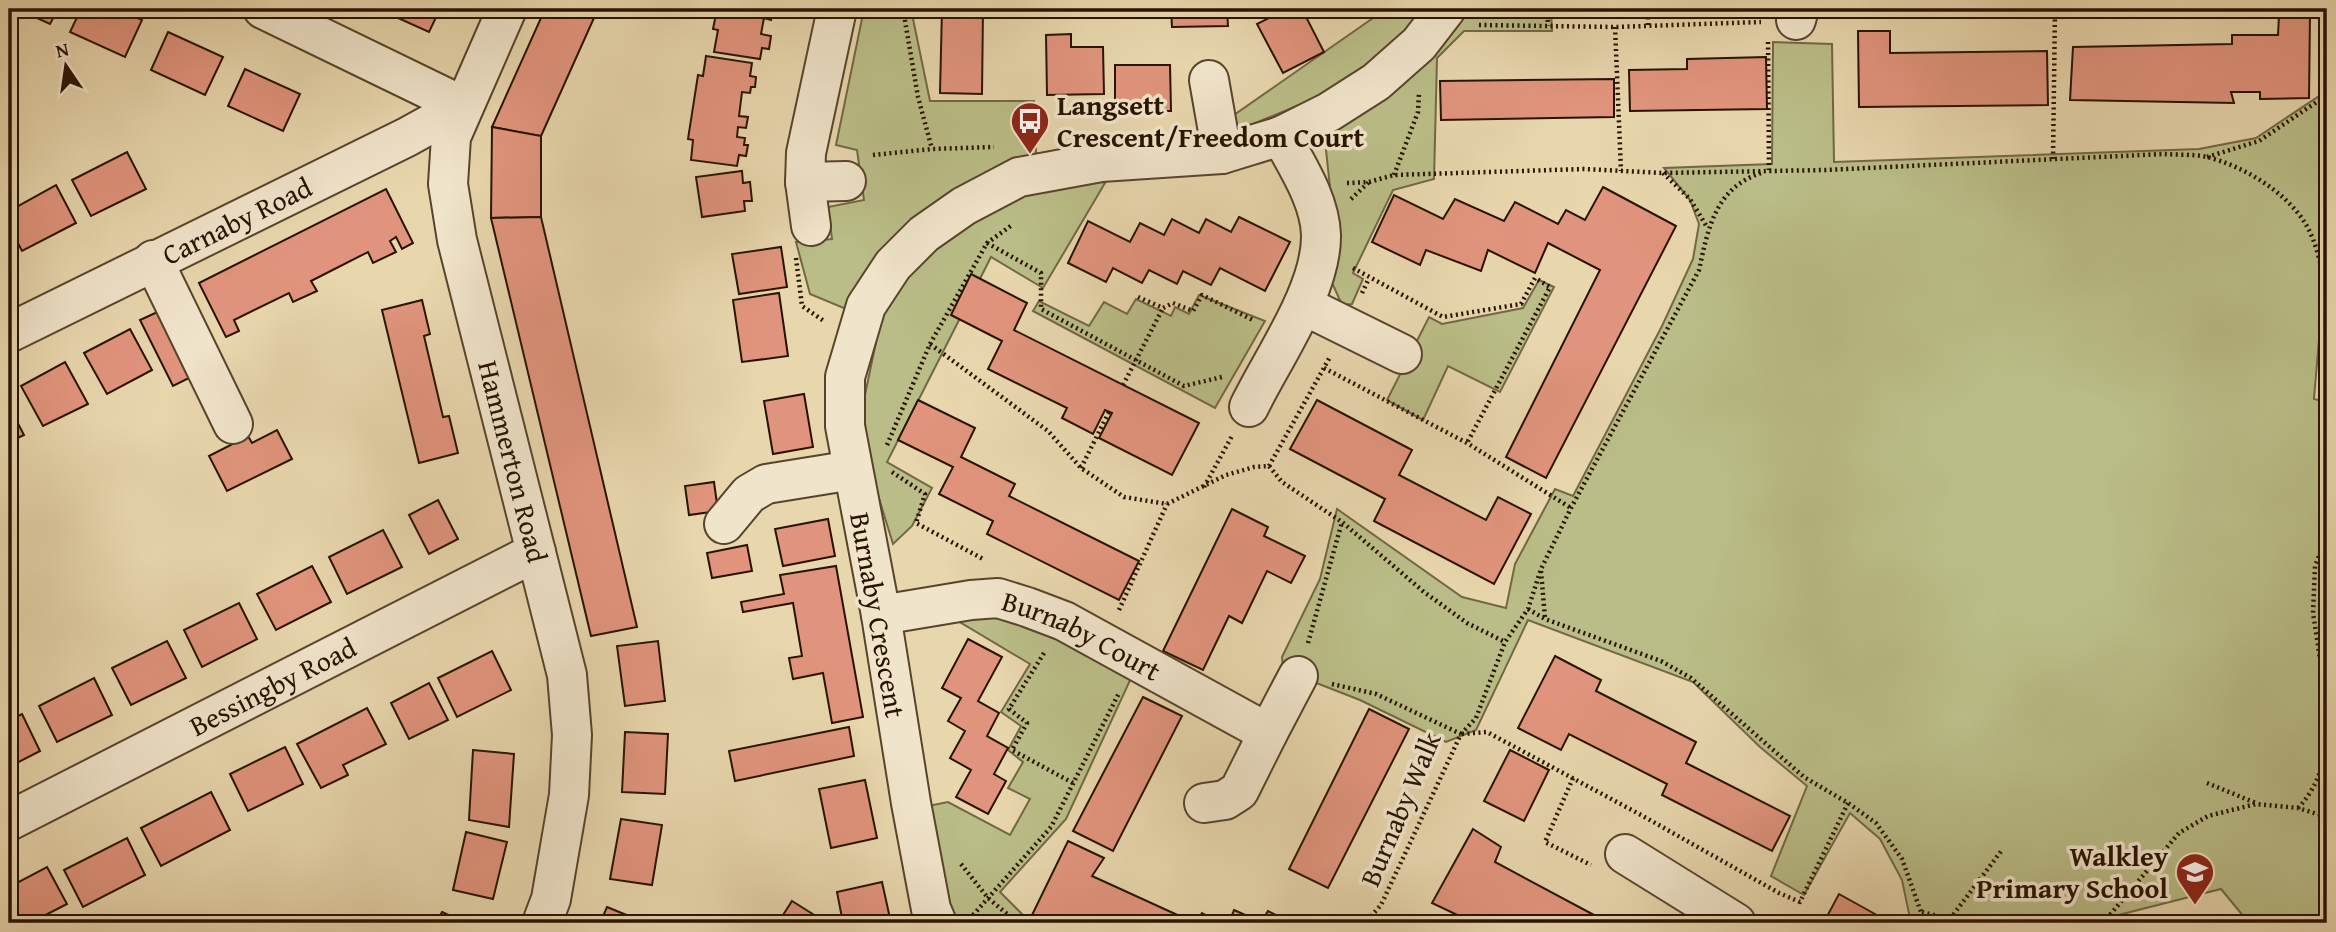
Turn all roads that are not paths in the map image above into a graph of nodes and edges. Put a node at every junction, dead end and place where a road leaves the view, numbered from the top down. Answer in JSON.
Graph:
{"nodes":[{"id":1,"x":264,"y":9,"type":"edge"},
{"id":2,"x":507,"y":9,"type":"edge"},
{"id":3,"x":837,"y":9,"type":"edge"},
{"id":4,"x":1434,"y":25,"type":"edge"},
{"id":5,"x":1209,"y":80,"type":"dead end"},
{"id":6,"x":463,"y":106,"type":"junction"},
{"id":7,"x":1281,"y":136,"type":"junction"},
{"id":8,"x":1222,"y":154,"type":"junction"},
{"id":9,"x":846,"y":181,"type":"road end"},
{"id":10,"x":805,"y":182,"type":"junction"},
{"id":11,"x":811,"y":226,"type":"road end"},
{"id":12,"x":153,"y":260,"type":"junction"},
{"id":13,"x":1294,"y":321,"type":"junction"},
{"id":14,"x":9,"y":332,"type":"edge"},
{"id":15,"x":1402,"y":354,"type":"dead end"},
{"id":16,"x":1254,"y":397,"type":"road end"},
{"id":17,"x":233,"y":424,"type":"dead end"},
{"id":18,"x":869,"y":461,"type":"junction"},
{"id":19,"x":724,"y":524,"type":"dead end"},
{"id":20,"x":536,"y":552,"type":"junction"},
{"id":21,"x":881,"y":615,"type":"junction"},
{"id":22,"x":1298,"y":676,"type":"road end"},
{"id":23,"x":1268,"y":733,"type":"junction"},
{"id":24,"x":1204,"y":803,"type":"dead end"},
{"id":25,"x":9,"y":821,"type":"edge"},
{"id":26,"x":1625,"y":854,"type":"road end"},
{"id":27,"x":542,"y":923,"type":"edge"},
{"id":28,"x":937,"y":923,"type":"edge"},
{"id":29,"x":1736,"y":923,"type":"edge"}],
"edges":[{"from":1,"to":6,"type":"street"},
{"from":2,"to":6,"type":"street","name":"Hammerton Road"},
{"from":3,"to":10,"type":"street"},
{"from":4,"to":7,"type":"street","name":"Burnaby Crescent"},
{"from":5,"to":8,"type":"street"},
{"from":6,"to":12,"type":"street","name":"Carnaby Road"},
{"from":6,"to":20,"type":"street","name":"Hammerton Road"},
{"from":7,"to":8,"type":"street","name":"Burnaby Crescent"},
{"from":7,"to":13,"type":"street"},
{"from":8,"to":18,"type":"street","name":"Burnaby Crescent"},
{"from":9,"to":10,"type":"street"},
{"from":10,"to":11,"type":"street"},
{"from":12,"to":14,"type":"street","name":"Carnaby Road"},
{"from":12,"to":17,"type":"street"},
{"from":13,"to":15,"type":"street"},
{"from":13,"to":16,"type":"street"},
{"from":18,"to":19,"type":"street"},
{"from":18,"to":21,"type":"street","name":"Burnaby Crescent"},
{"from":20,"to":25,"type":"street","name":"Bessingby Road"},
{"from":20,"to":27,"type":"street","name":"Hammerton Road"},
{"from":21,"to":23,"type":"street","name":"Burnaby Court"},
{"from":21,"to":28,"type":"street","name":"Burnaby Crescent"},
{"from":22,"to":23,"type":"street"},
{"from":23,"to":24,"type":"street"},
{"from":26,"to":29,"type":"street"}]}
